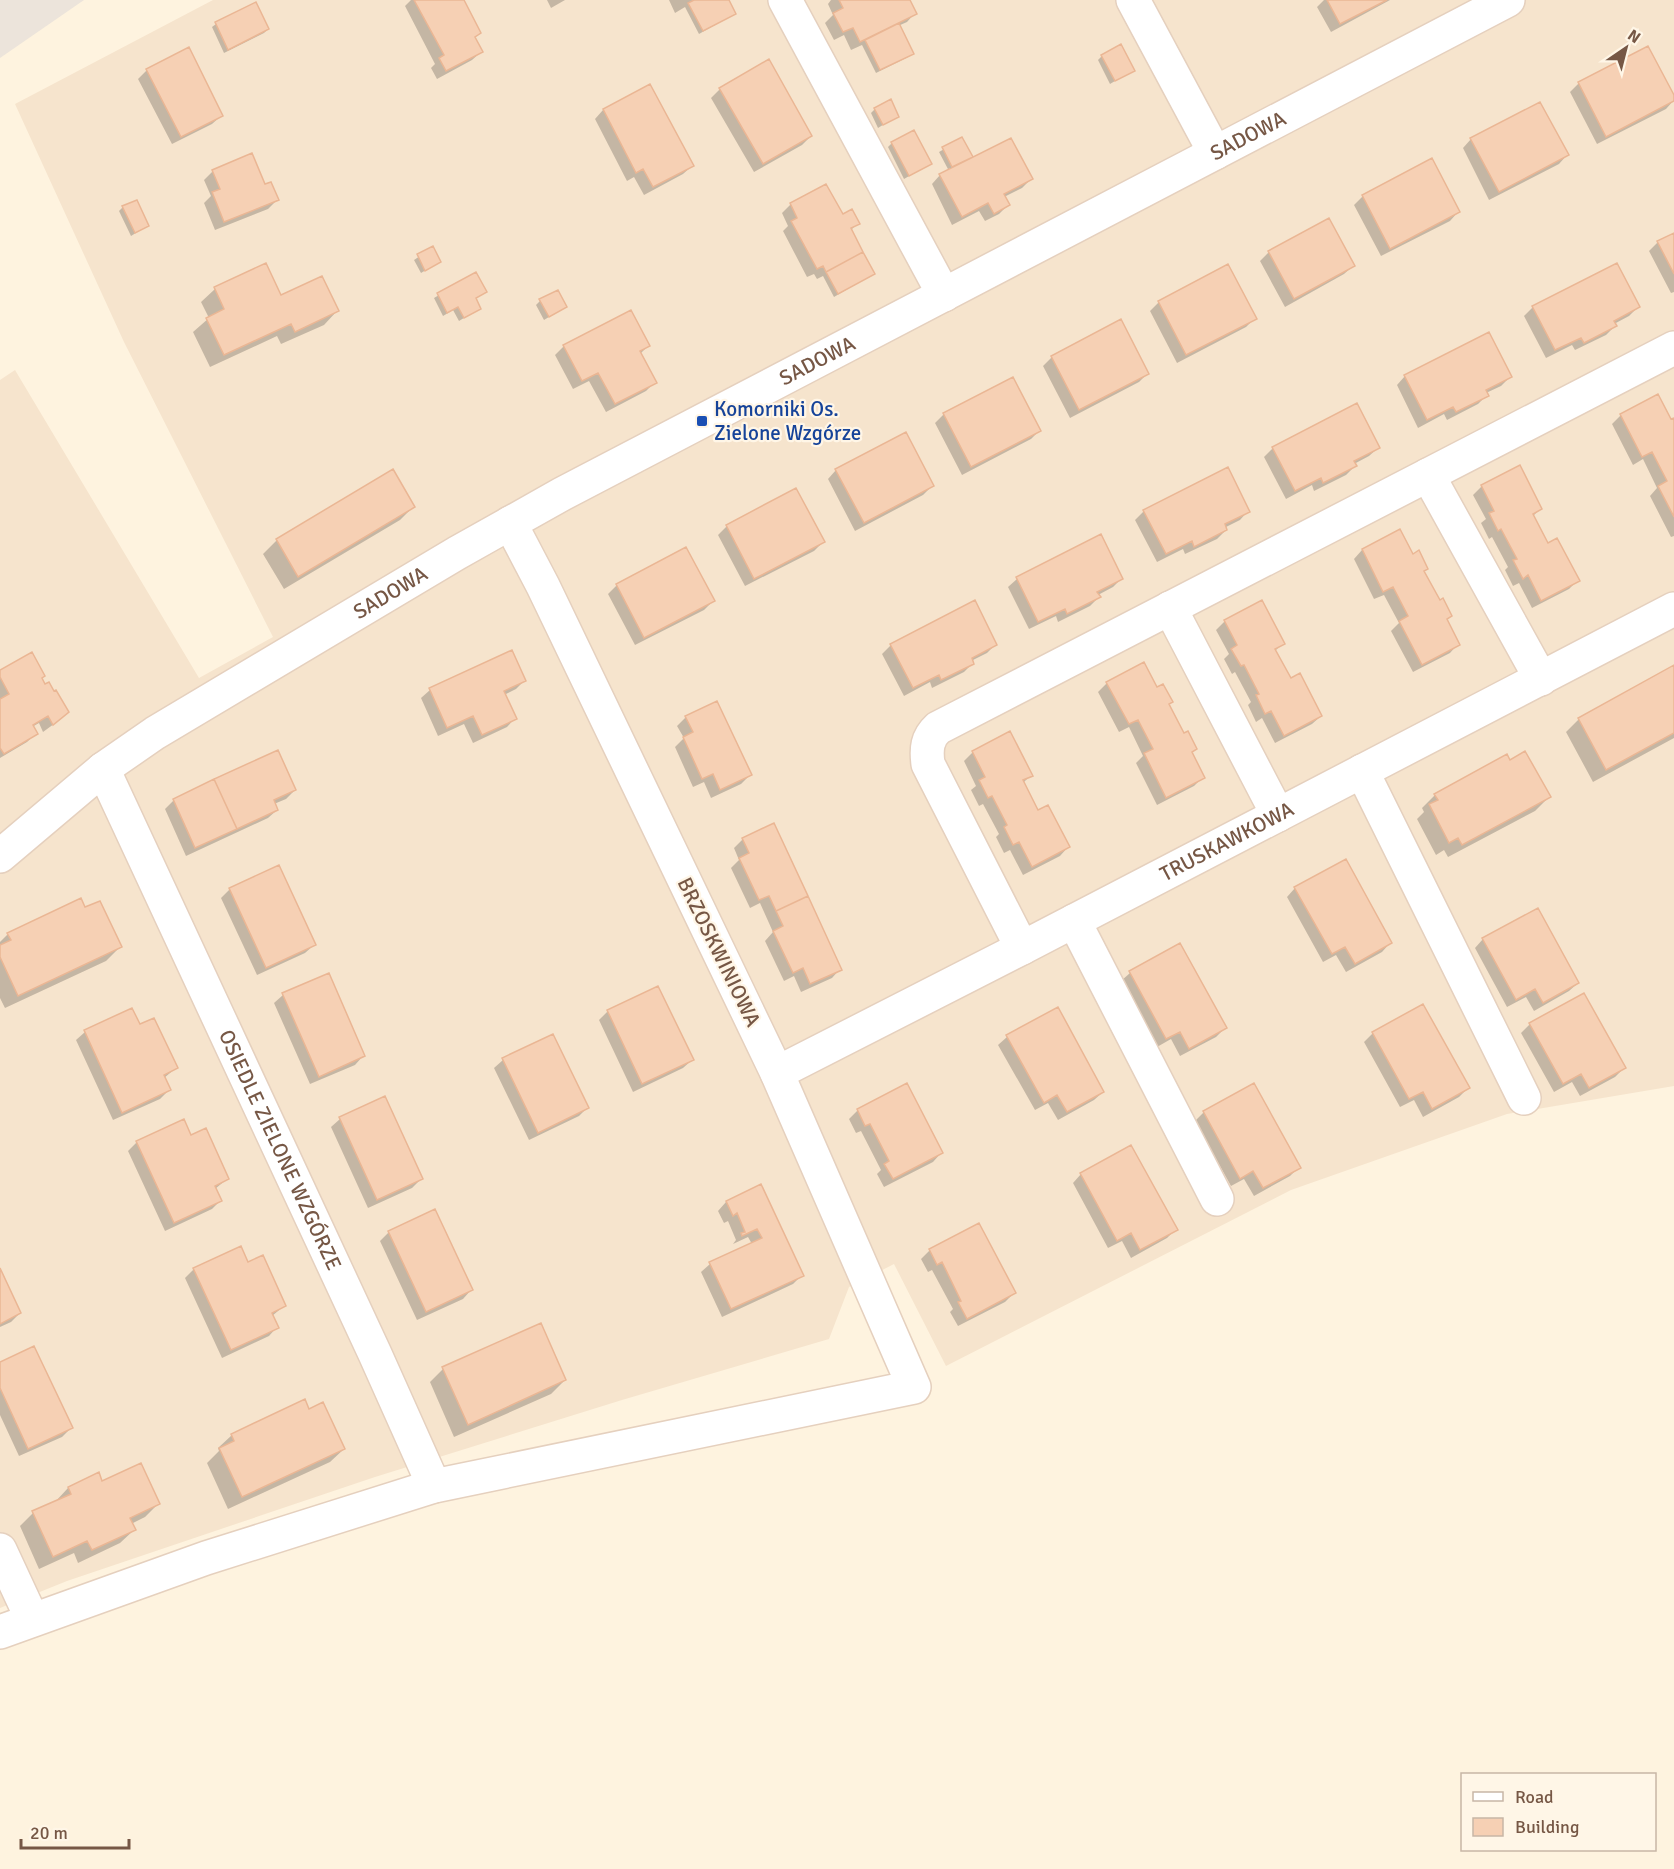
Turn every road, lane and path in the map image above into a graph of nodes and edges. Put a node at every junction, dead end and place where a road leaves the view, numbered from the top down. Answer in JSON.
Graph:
{"nodes":[{"id":1,"x":785,"y":0,"type":"edge"},
{"id":2,"x":1133,"y":0,"type":"edge"},
{"id":3,"x":1508,"y":0,"type":"edge"},
{"id":4,"x":1215,"y":153,"type":"junction"},
{"id":5,"x":944,"y":295,"type":"junction"},
{"id":6,"x":1674,"y":348,"type":"edge"},
{"id":7,"x":1428,"y":475,"type":"junction"},
{"id":8,"x":510,"y":523,"type":"junction"},
{"id":9,"x":1170,"y":608,"type":"junction"},
{"id":10,"x":1674,"y":609,"type":"edge"},
{"id":11,"x":1541,"y":679,"type":"junction"},
{"id":12,"x":103,"y":770,"type":"junction"},
{"id":13,"x":1362,"y":771,"type":"junction"},
{"id":14,"x":1278,"y":815,"type":"junction"},
{"id":15,"x":0,"y":856,"type":"edge"},
{"id":16,"x":1074,"y":921,"type":"junction"},
{"id":17,"x":1022,"y":948,"type":"junction"},
{"id":18,"x":777,"y":1073,"type":"junction"},
{"id":19,"x":1524,"y":1098,"type":"dead end"},
{"id":20,"x":1217,"y":1198,"type":"dead end"},
{"id":21,"x":434,"y":1486,"type":"junction"},
{"id":22,"x":0,"y":1550,"type":"edge"},
{"id":23,"x":32,"y":1619,"type":"junction"},
{"id":24,"x":0,"y":1632,"type":"edge"}],
"edges":[{"from":1,"to":5,"type":"street"},
{"from":2,"to":4,"type":"street"},
{"from":3,"to":4,"type":"street","name":"SADOWA"},
{"from":4,"to":5,"type":"street","name":"SADOWA"},
{"from":5,"to":8,"type":"street","name":"SADOWA"},
{"from":6,"to":7,"type":"street"},
{"from":7,"to":9,"type":"street"},
{"from":7,"to":11,"type":"street"},
{"from":8,"to":12,"type":"street","name":"SADOWA"},
{"from":8,"to":18,"type":"street","name":"BRZOSKWINIOWA"},
{"from":9,"to":14,"type":"street"},
{"from":9,"to":17,"type":"street"},
{"from":10,"to":11,"type":"street","name":"TRUSKAWKOWA"},
{"from":11,"to":13,"type":"street","name":"TRUSKAWKOWA"},
{"from":12,"to":15,"type":"street","name":"SADOWA"},
{"from":12,"to":21,"type":"street","name":"OSIEDLE ZIELONE WZGÓRZE"},
{"from":13,"to":14,"type":"street","name":"TRUSKAWKOWA"},
{"from":13,"to":19,"type":"street"},
{"from":14,"to":16,"type":"street","name":"TRUSKAWKOWA"},
{"from":16,"to":17,"type":"street","name":"TRUSKAWKOWA"},
{"from":16,"to":20,"type":"street"},
{"from":17,"to":18,"type":"street","name":"TRUSKAWKOWA"},
{"from":18,"to":21,"type":"street","name":"BRZOSKWINIOWA"},
{"from":21,"to":23,"type":"street"},
{"from":22,"to":23,"type":"street"},
{"from":23,"to":24,"type":"street"}]}
